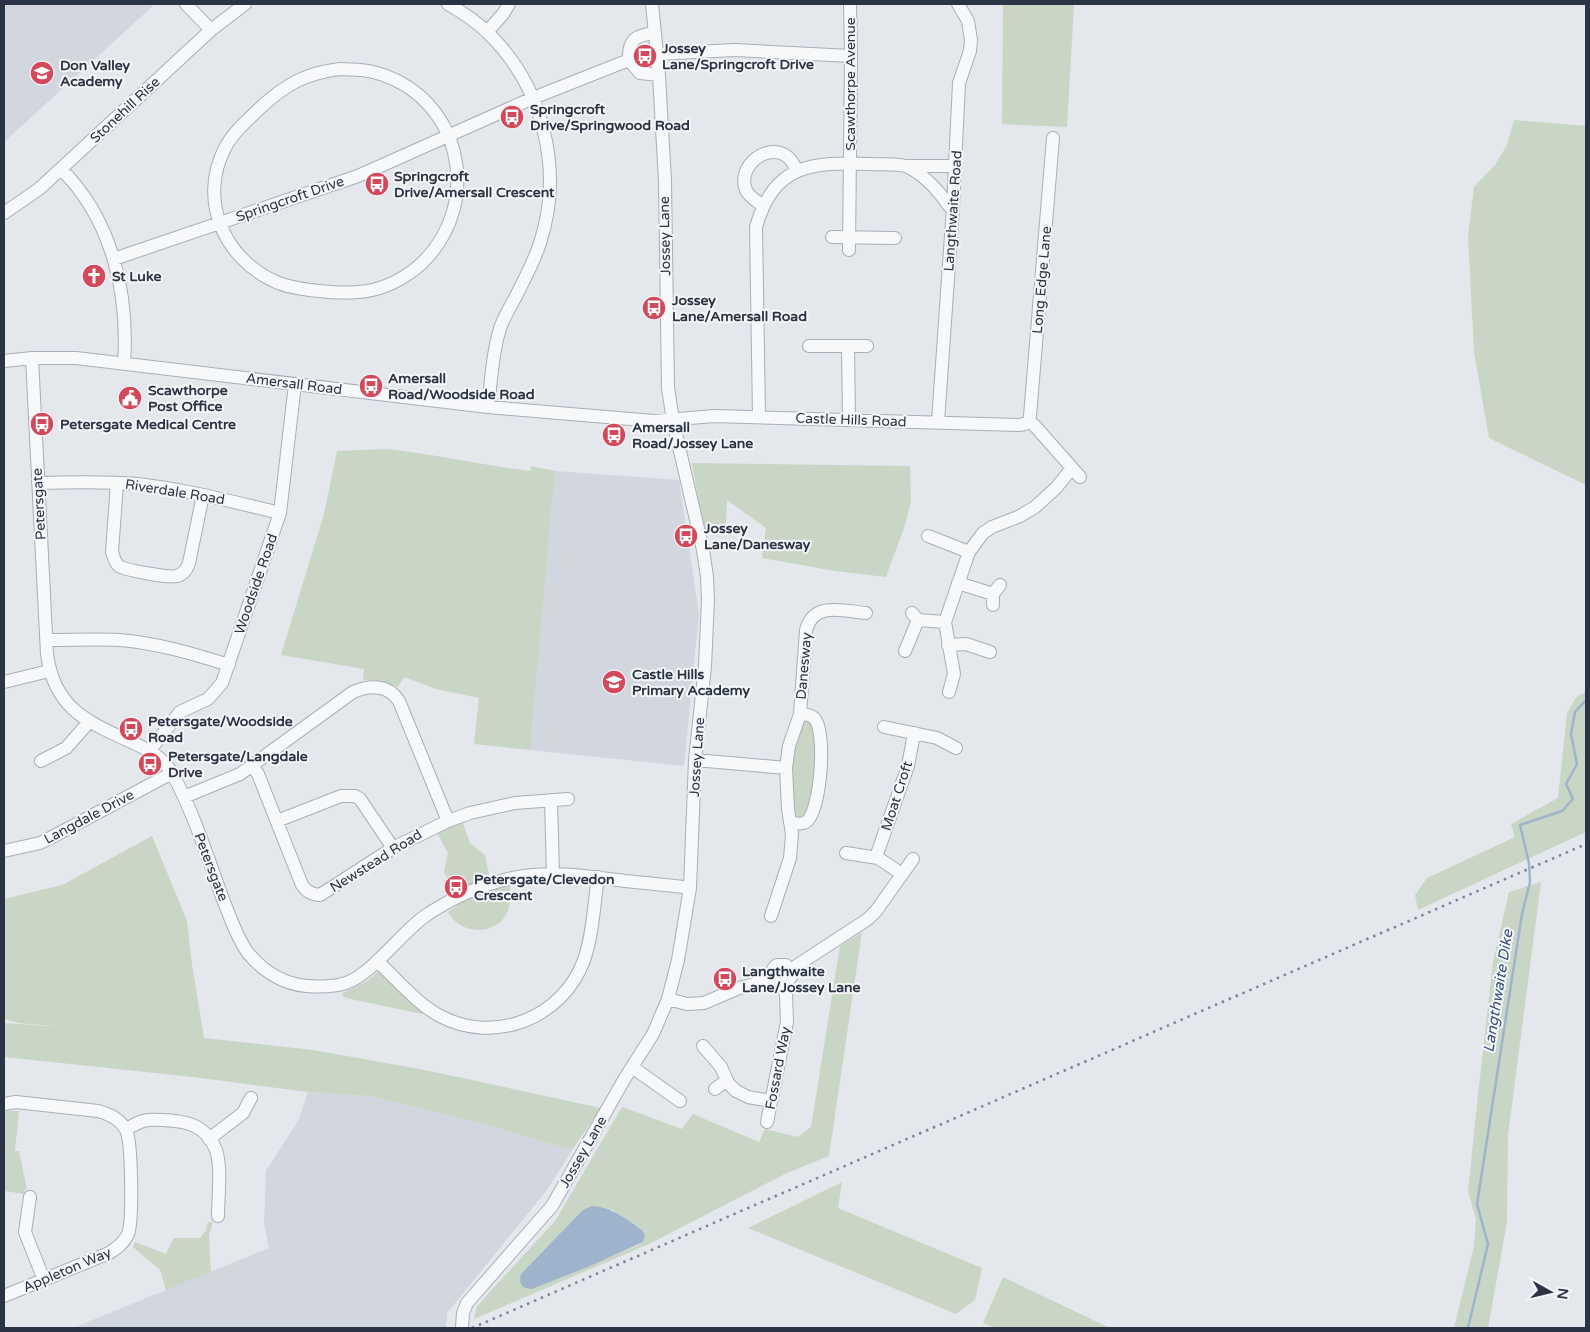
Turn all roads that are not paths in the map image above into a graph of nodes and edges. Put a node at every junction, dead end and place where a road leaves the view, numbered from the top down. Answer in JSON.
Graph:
{"nodes":[{"id":1,"x":186,"y":4,"type":"edge"},
{"id":2,"x":245,"y":4,"type":"edge"},
{"id":3,"x":448,"y":4,"type":"edge"},
{"id":4,"x":509,"y":4,"type":"edge"},
{"id":5,"x":652,"y":4,"type":"edge"},
{"id":6,"x":850,"y":4,"type":"edge"},
{"id":7,"x":958,"y":4,"type":"edge"},
{"id":8,"x":211,"y":30,"type":"junction"},
{"id":9,"x":487,"y":32,"type":"junction"},
{"id":10,"x":655,"y":33,"type":"junction"},
{"id":11,"x":657,"y":54,"type":"junction"},
{"id":12,"x":851,"y":56,"type":"junction"},
{"id":13,"x":628,"y":60,"type":"junction"},
{"id":14,"x":659,"y":75,"type":"junction"},
{"id":15,"x":533,"y":98,"type":"junction"},
{"id":16,"x":449,"y":136,"type":"junction"},
{"id":17,"x":1054,"y":138,"type":"dead end"},
{"id":18,"x":849,"y":164,"type":"junction"},
{"id":19,"x":906,"y":166,"type":"junction"},
{"id":20,"x":956,"y":166,"type":"junction"},
{"id":21,"x":61,"y":170,"type":"junction"},
{"id":22,"x":798,"y":172,"type":"junction"},
{"id":23,"x":763,"y":206,"type":"junction"},
{"id":24,"x":953,"y":207,"type":"junction"},
{"id":25,"x":4,"y":213,"type":"edge"},
{"id":26,"x":220,"y":223,"type":"junction"},
{"id":27,"x":849,"y":237,"type":"junction"},
{"id":28,"x":832,"y":238,"type":"dead end"},
{"id":29,"x":895,"y":238,"type":"dead end"},
{"id":30,"x":849,"y":250,"type":"dead end"},
{"id":31,"x":114,"y":259,"type":"junction"},
{"id":32,"x":809,"y":346,"type":"dead end"},
{"id":33,"x":848,"y":346,"type":"junction"},
{"id":34,"x":867,"y":346,"type":"dead end"},
{"id":35,"x":32,"y":358,"type":"junction"},
{"id":36,"x":4,"y":361,"type":"edge"},
{"id":37,"x":124,"y":363,"type":"junction"},
{"id":38,"x":295,"y":384,"type":"junction"},
{"id":39,"x":488,"y":407,"type":"junction"},
{"id":40,"x":759,"y":417,"type":"junction"},
{"id":41,"x":849,"y":420,"type":"junction"},
{"id":42,"x":673,"y":421,"type":"junction"},
{"id":43,"x":1029,"y":421,"type":"junction"},
{"id":44,"x":938,"y":422,"type":"junction"},
{"id":45,"x":38,"y":483,"type":"junction"},
{"id":46,"x":116,"y":483,"type":"junction"},
{"id":47,"x":203,"y":495,"type":"junction"},
{"id":48,"x":280,"y":513,"type":"junction"},
{"id":49,"x":928,"y":536,"type":"dead end"},
{"id":50,"x":969,"y":552,"type":"junction"},
{"id":51,"x":958,"y":583,"type":"junction"},
{"id":52,"x":995,"y":594,"type":"dead end"},
{"id":53,"x":866,"y":613,"type":"dead end"},
{"id":54,"x":945,"y":622,"type":"junction"},
{"id":55,"x":47,"y":640,"type":"junction"},
{"id":56,"x":948,"y":645,"type":"junction"},
{"id":57,"x":905,"y":651,"type":"dead end"},
{"id":58,"x":990,"y":652,"type":"dead end"},
{"id":59,"x":229,"y":665,"type":"junction"},
{"id":60,"x":49,"y":672,"type":"junction"},
{"id":61,"x":4,"y":682,"type":"edge"},
{"id":62,"x":949,"y":692,"type":"dead end"},
{"id":63,"x":800,"y":714,"type":"junction"},
{"id":64,"x":89,"y":722,"type":"junction"},
{"id":65,"x":884,"y":727,"type":"dead end"},
{"id":66,"x":914,"y":733,"type":"junction"},
{"id":67,"x":957,"y":747,"type":"dead end"},
{"id":68,"x":150,"y":750,"type":"junction"},
{"id":69,"x":695,"y":760,"type":"junction"},
{"id":70,"x":41,"y":761,"type":"dead end"},
{"id":71,"x":252,"y":765,"type":"junction"},
{"id":72,"x":786,"y":768,"type":"junction"},
{"id":73,"x":172,"y":773,"type":"junction"},
{"id":74,"x":184,"y":797,"type":"junction"},
{"id":75,"x":568,"y":799,"type":"dead end"},
{"id":76,"x":551,"y":800,"type":"junction"},
{"id":77,"x":277,"y":821,"type":"junction"},
{"id":78,"x":448,"y":821,"type":"junction"},
{"id":79,"x":791,"y":823,"type":"junction"},
{"id":80,"x":393,"y":848,"type":"junction"},
{"id":81,"x":4,"y":851,"type":"edge"},
{"id":82,"x":846,"y":853,"type":"dead end"},
{"id":83,"x":876,"y":857,"type":"junction"},
{"id":84,"x":913,"y":859,"type":"dead end"},
{"id":85,"x":553,"y":874,"type":"junction"},
{"id":86,"x":902,"y":874,"type":"junction"},
{"id":87,"x":598,"y":877,"type":"junction"},
{"id":88,"x":690,"y":888,"type":"junction"},
{"id":89,"x":770,"y":920,"type":"dead end"},
{"id":90,"x":377,"y":961,"type":"junction"},
{"id":91,"x":778,"y":981,"type":"junction"},
{"id":92,"x":668,"y":998,"type":"junction"},
{"id":93,"x":703,"y":1046,"type":"dead end"},
{"id":94,"x":632,"y":1067,"type":"junction"},
{"id":95,"x":727,"y":1080,"type":"junction"},
{"id":96,"x":715,"y":1089,"type":"dead end"},
{"id":97,"x":251,"y":1098,"type":"dead end"},
{"id":98,"x":771,"y":1101,"type":"junction"},
{"id":99,"x":680,"y":1102,"type":"dead end"},
{"id":100,"x":4,"y":1104,"type":"edge"},
{"id":101,"x":767,"y":1122,"type":"dead end"},
{"id":102,"x":126,"y":1129,"type":"junction"},
{"id":103,"x":208,"y":1139,"type":"junction"},
{"id":104,"x":30,"y":1197,"type":"dead end"},
{"id":105,"x":218,"y":1216,"type":"dead end"},
{"id":106,"x":44,"y":1280,"type":"junction"},
{"id":107,"x":4,"y":1296,"type":"edge"},
{"id":108,"x":462,"y":1326,"type":"edge"}],
"edges":[{"from":1,"to":8,"type":"street"},
{"from":2,"to":8,"type":"street","name":"Stonehill Rise"},
{"from":3,"to":9,"type":"street"},
{"from":4,"to":9,"type":"street"},
{"from":5,"to":10,"type":"street","name":"Jossey Lane"},
{"from":6,"to":12,"type":"street","name":"Scawthorpe Avenue"},
{"from":7,"to":20,"type":"street","name":"Langthwaite Road"},
{"from":8,"to":21,"type":"street","name":"Stonehill Rise"},
{"from":9,"to":15,"type":"street"},
{"from":10,"to":11,"type":"street","name":"Jossey Lane"},
{"from":10,"to":13,"type":"street"},
{"from":11,"to":12,"type":"street"},
{"from":11,"to":14,"type":"street","name":"Jossey Lane"},
{"from":12,"to":18,"type":"street","name":"Scawthorpe Avenue"},
{"from":13,"to":14,"type":"street"},
{"from":13,"to":15,"type":"street","name":"Springcroft Drive"},
{"from":14,"to":42,"type":"street","name":"Jossey Lane"},
{"from":15,"to":16,"type":"street","name":"Springcroft Drive"},
{"from":15,"to":39,"type":"street"},
{"from":16,"to":26,"type":"street","name":"Springcroft Drive"},
{"from":16,"to":26,"type":"street"},
{"from":16,"to":26,"type":"street"},
{"from":17,"to":43,"type":"street","name":"Long Edge Lane"},
{"from":18,"to":19,"type":"street"},
{"from":18,"to":22,"type":"street"},
{"from":18,"to":27,"type":"street","name":"Scawthorpe Avenue"},
{"from":19,"to":20,"type":"street"},
{"from":19,"to":24,"type":"street"},
{"from":20,"to":24,"type":"street","name":"Langthwaite Road"},
{"from":21,"to":25,"type":"street","name":"Stonehill Rise"},
{"from":21,"to":31,"type":"street"},
{"from":22,"to":23,"type":"street"},
{"from":22,"to":23,"type":"street"},
{"from":23,"to":40,"type":"street"},
{"from":24,"to":44,"type":"street","name":"Langthwaite Road"},
{"from":26,"to":31,"type":"street","name":"Springcroft Drive"},
{"from":27,"to":28,"type":"street"},
{"from":27,"to":29,"type":"street"},
{"from":27,"to":30,"type":"street","name":"Scawthorpe Avenue"},
{"from":31,"to":37,"type":"street"},
{"from":32,"to":33,"type":"street"},
{"from":33,"to":34,"type":"street"},
{"from":33,"to":41,"type":"street"},
{"from":35,"to":36,"type":"street","name":"Amersall Road"},
{"from":35,"to":37,"type":"street","name":"Amersall Road"},
{"from":35,"to":45,"type":"street","name":"Petersgate"},
{"from":37,"to":38,"type":"street","name":"Amersall Road"},
{"from":38,"to":39,"type":"street","name":"Amersall Road"},
{"from":38,"to":48,"type":"street","name":"Woodside Road"},
{"from":39,"to":42,"type":"street","name":"Amersall Road"},
{"from":40,"to":41,"type":"street","name":"Castle Hills Road"},
{"from":40,"to":42,"type":"street","name":"Castle Hills Road"},
{"from":41,"to":44,"type":"street","name":"Castle Hills Road"},
{"from":42,"to":69,"type":"street","name":"Jossey Lane"},
{"from":43,"to":44,"type":"street","name":"Castle Hills Road"},
{"from":43,"to":50,"type":"street"},
{"from":45,"to":46,"type":"street","name":"Riverdale Road"},
{"from":45,"to":55,"type":"street","name":"Petersgate"},
{"from":46,"to":47,"type":"street","name":"Riverdale Road"},
{"from":46,"to":47,"type":"street"},
{"from":47,"to":48,"type":"street","name":"Riverdale Road"},
{"from":48,"to":59,"type":"street","name":"Woodside Road"},
{"from":49,"to":50,"type":"street"},
{"from":50,"to":51,"type":"street"},
{"from":51,"to":52,"type":"street"},
{"from":51,"to":54,"type":"street"},
{"from":53,"to":63,"type":"street","name":"Danesway"},
{"from":54,"to":56,"type":"street"},
{"from":54,"to":57,"type":"street"},
{"from":55,"to":59,"type":"street"},
{"from":55,"to":60,"type":"street","name":"Petersgate"},
{"from":56,"to":58,"type":"street"},
{"from":56,"to":62,"type":"street"},
{"from":59,"to":68,"type":"street","name":"Woodside Road"},
{"from":60,"to":61,"type":"street"},
{"from":60,"to":64,"type":"street","name":"Petersgate"},
{"from":63,"to":72,"type":"street","name":"Danesway"},
{"from":63,"to":79,"type":"street","name":"Danesway"},
{"from":64,"to":68,"type":"street","name":"Petersgate"},
{"from":64,"to":70,"type":"street"},
{"from":65,"to":66,"type":"street"},
{"from":66,"to":67,"type":"street"},
{"from":66,"to":83,"type":"street","name":"Moat Croft"},
{"from":68,"to":73,"type":"street","name":"Petersgate"},
{"from":69,"to":72,"type":"street"},
{"from":69,"to":88,"type":"street","name":"Jossey Lane"},
{"from":71,"to":74,"type":"street"},
{"from":71,"to":77,"type":"street","name":"Newstead Road"},
{"from":71,"to":78,"type":"street"},
{"from":72,"to":79,"type":"street","name":"Danesway"},
{"from":73,"to":74,"type":"street","name":"Petersgate"},
{"from":73,"to":81,"type":"street","name":"Langdale Drive"},
{"from":74,"to":90,"type":"street","name":"Petersgate"},
{"from":75,"to":76,"type":"street","name":"Newstead Road"},
{"from":76,"to":78,"type":"street","name":"Newstead Road"},
{"from":76,"to":85,"type":"street"},
{"from":77,"to":80,"type":"street"},
{"from":77,"to":80,"type":"street","name":"Newstead Road"},
{"from":78,"to":80,"type":"street","name":"Newstead Road"},
{"from":79,"to":89,"type":"street","name":"Danesway"},
{"from":82,"to":83,"type":"street"},
{"from":83,"to":86,"type":"street"},
{"from":84,"to":86,"type":"street"},
{"from":85,"to":87,"type":"street","name":"Petersgate"},
{"from":85,"to":90,"type":"street","name":"Petersgate"},
{"from":86,"to":91,"type":"street"},
{"from":87,"to":88,"type":"street","name":"Petersgate"},
{"from":87,"to":90,"type":"street"},
{"from":88,"to":92,"type":"street","name":"Jossey Lane"},
{"from":91,"to":92,"type":"street"},
{"from":91,"to":98,"type":"street","name":"Fossard Way"},
{"from":92,"to":94,"type":"street","name":"Jossey Lane"},
{"from":93,"to":95,"type":"street"},
{"from":94,"to":99,"type":"street"},
{"from":94,"to":108,"type":"street","name":"Jossey Lane"},
{"from":95,"to":96,"type":"street"},
{"from":95,"to":98,"type":"street"},
{"from":97,"to":103,"type":"street"},
{"from":98,"to":101,"type":"street","name":"Fossard Way"},
{"from":100,"to":102,"type":"street"},
{"from":102,"to":103,"type":"street"},
{"from":102,"to":106,"type":"street","name":"Appleton Way"},
{"from":103,"to":105,"type":"street"},
{"from":104,"to":106,"type":"street"},
{"from":106,"to":107,"type":"street","name":"Appleton Way"}]}
